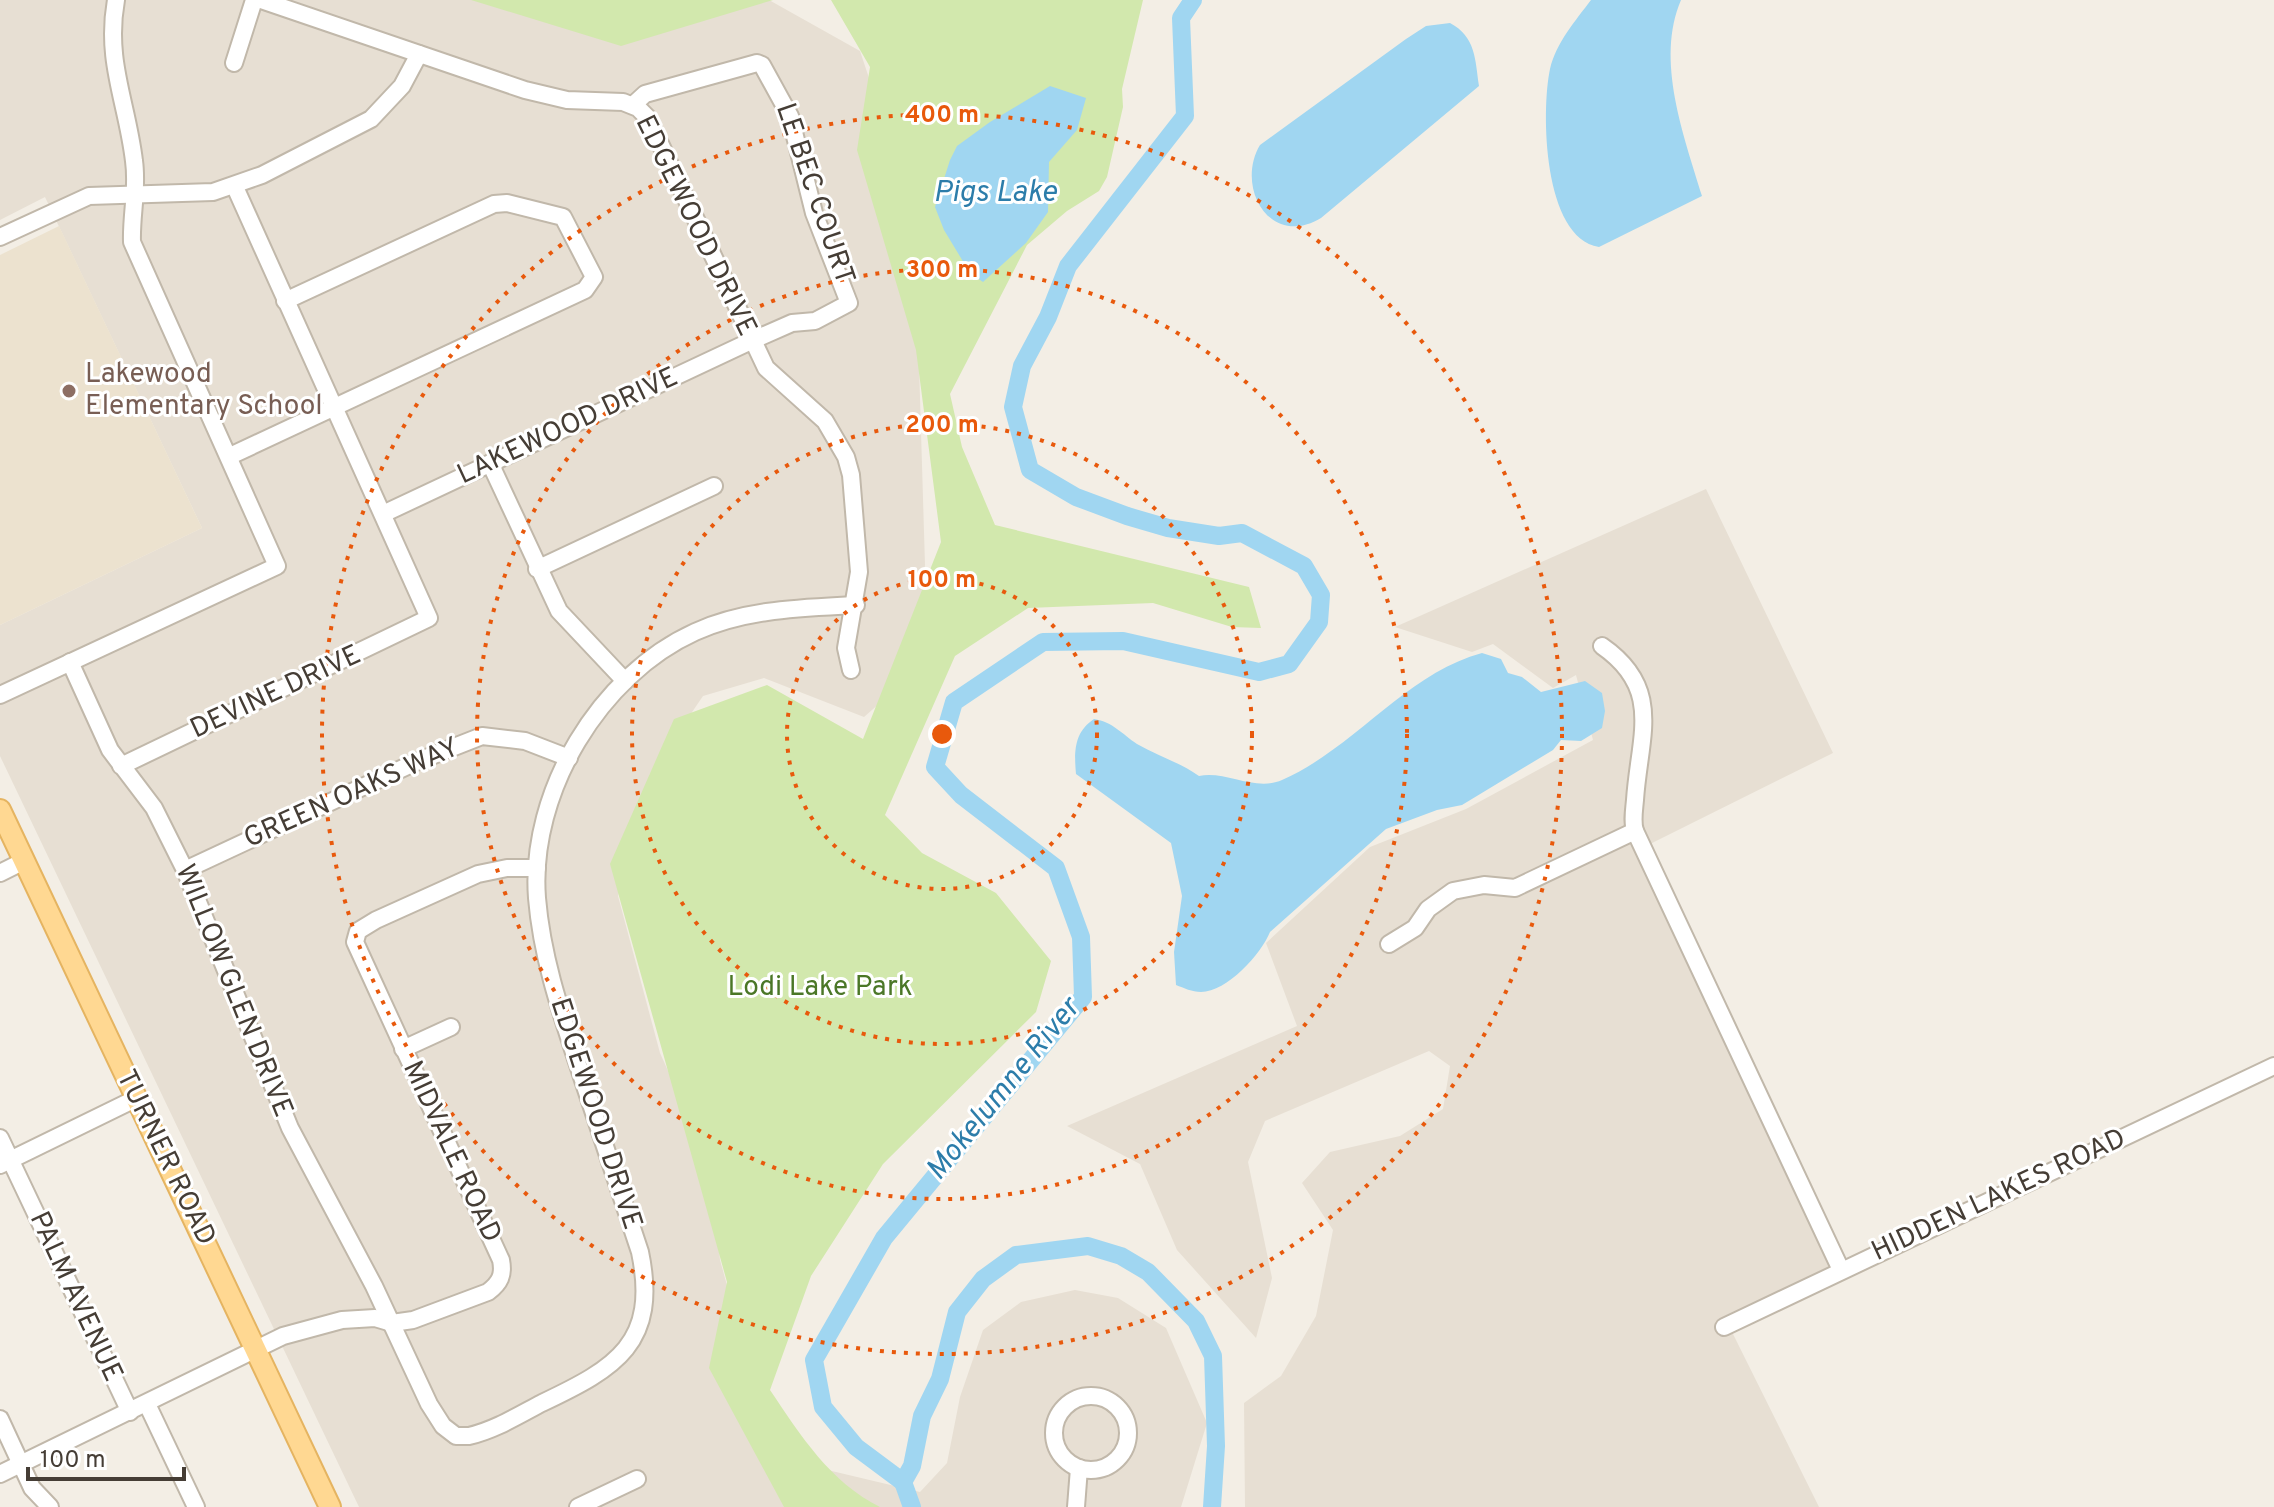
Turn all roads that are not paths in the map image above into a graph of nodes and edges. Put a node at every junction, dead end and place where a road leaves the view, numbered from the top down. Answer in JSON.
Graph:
{"nodes":[{"id":1,"x":116,"y":0,"type":"edge"},
{"id":2,"x":254,"y":0,"type":"edge"},
{"id":3,"x":261,"y":0,"type":"edge"},
{"id":4,"x":419,"y":54,"type":"junction"},
{"id":5,"x":234,"y":63,"type":"dead end"},
{"id":6,"x":633,"y":105,"type":"junction"},
{"id":7,"x":235,"y":187,"type":"junction"},
{"id":8,"x":137,"y":192,"type":"junction"},
{"id":9,"x":0,"y":237,"type":"edge"},
{"id":10,"x":285,"y":301,"type":"junction"},
{"id":11,"x":751,"y":341,"type":"junction"},
{"id":12,"x":335,"y":407,"type":"junction"},
{"id":13,"x":230,"y":456,"type":"junction"},
{"id":14,"x":490,"y":463,"type":"junction"},
{"id":15,"x":714,"y":486,"type":"dead end"},
{"id":16,"x":385,"y":513,"type":"junction"},
{"id":17,"x":537,"y":569,"type":"junction"},
{"id":18,"x":856,"y":605,"type":"junction"},
{"id":19,"x":1602,"y":646,"type":"dead end"},
{"id":20,"x":70,"y":662,"type":"junction"},
{"id":21,"x":851,"y":670,"type":"dead end"},
{"id":22,"x":625,"y":681,"type":"junction"},
{"id":23,"x":0,"y":695,"type":"edge"},
{"id":24,"x":569,"y":758,"type":"junction"},
{"id":25,"x":121,"y":766,"type":"junction"},
{"id":26,"x":0,"y":810,"type":"edge"},
{"id":27,"x":1635,"y":831,"type":"junction"},
{"id":28,"x":24,"y":861,"type":"junction"},
{"id":29,"x":537,"y":868,"type":"junction"},
{"id":30,"x":185,"y":870,"type":"junction"},
{"id":31,"x":0,"y":873,"type":"edge"},
{"id":32,"x":1389,"y":944,"type":"dead end"},
{"id":33,"x":451,"y":1027,"type":"dead end"},
{"id":34,"x":403,"y":1049,"type":"junction"},
{"id":35,"x":2274,"y":1066,"type":"edge"},
{"id":36,"x":137,"y":1098,"type":"junction"},
{"id":37,"x":0,"y":1138,"type":"edge"},
{"id":38,"x":5,"y":1162,"type":"edge"},
{"id":39,"x":1841,"y":1270,"type":"junction"},
{"id":40,"x":392,"y":1323,"type":"junction"},
{"id":41,"x":1724,"y":1327,"type":"dead end"},
{"id":42,"x":257,"y":1350,"type":"junction"},
{"id":43,"x":147,"y":1404,"type":"junction"},
{"id":44,"x":130,"y":1412,"type":"junction"},
{"id":45,"x":0,"y":1419,"type":"edge"},
{"id":46,"x":22,"y":1463,"type":"junction"},
{"id":47,"x":1079,"y":1468,"type":"junction"},
{"id":48,"x":0,"y":1474,"type":"edge"},
{"id":49,"x":637,"y":1479,"type":"dead end"},
{"id":50,"x":50,"y":1507,"type":"edge"},
{"id":51,"x":196,"y":1507,"type":"edge"},
{"id":52,"x":330,"y":1507,"type":"edge"},
{"id":53,"x":578,"y":1507,"type":"edge"},
{"id":54,"x":1076,"y":1507,"type":"edge"}],
"edges":[{"from":1,"to":8,"type":"street"},
{"from":2,"to":5,"type":"street"},
{"from":3,"to":4,"type":"street","name":"EDGEWOOD DRIVE"},
{"from":4,"to":6,"type":"street","name":"EDGEWOOD DRIVE"},
{"from":4,"to":7,"type":"street"},
{"from":6,"to":11,"type":"street","name":"EDGEWOOD DRIVE"},
{"from":6,"to":11,"type":"street","name":"LE BEC COURT"},
{"from":7,"to":8,"type":"street"},
{"from":7,"to":10,"type":"street"},
{"from":8,"to":9,"type":"street"},
{"from":8,"to":13,"type":"street"},
{"from":10,"to":12,"type":"street"},
{"from":10,"to":12,"type":"street"},
{"from":11,"to":14,"type":"street","name":"LAKEWOOD DRIVE"},
{"from":11,"to":18,"type":"street","name":"EDGEWOOD DRIVE"},
{"from":12,"to":13,"type":"street"},
{"from":12,"to":16,"type":"street"},
{"from":13,"to":20,"type":"street"},
{"from":14,"to":16,"type":"street","name":"LAKEWOOD DRIVE"},
{"from":14,"to":17,"type":"street"},
{"from":15,"to":17,"type":"street"},
{"from":16,"to":25,"type":"street","name":"DEVINE DRIVE"},
{"from":17,"to":22,"type":"street"},
{"from":18,"to":21,"type":"street","name":"EDGEWOOD DRIVE"},
{"from":18,"to":22,"type":"street","name":"EDGEWOOD DRIVE"},
{"from":19,"to":27,"type":"street"},
{"from":20,"to":23,"type":"street"},
{"from":20,"to":25,"type":"street","name":"WILLOW GLEN DRIVE"},
{"from":22,"to":24,"type":"street","name":"EDGEWOOD DRIVE"},
{"from":24,"to":29,"type":"street","name":"EDGEWOOD DRIVE"},
{"from":24,"to":30,"type":"street","name":"GREEN OAKS WAY"},
{"from":25,"to":30,"type":"street","name":"WILLOW GLEN DRIVE"},
{"from":26,"to":28,"type":"main road","name":"TURNER ROAD"},
{"from":27,"to":32,"type":"street"},
{"from":27,"to":39,"type":"street"},
{"from":28,"to":31,"type":"street"},
{"from":28,"to":36,"type":"main road","name":"TURNER ROAD"},
{"from":29,"to":34,"type":"street","name":"MIDVALE ROAD"},
{"from":29,"to":40,"type":"street","name":"EDGEWOOD DRIVE"},
{"from":30,"to":40,"type":"street","name":"WILLOW GLEN DRIVE"},
{"from":33,"to":34,"type":"street","name":"MIDVALE ROAD"},
{"from":34,"to":40,"type":"street","name":"MIDVALE ROAD"},
{"from":35,"to":39,"type":"street","name":"HIDDEN LAKES ROAD"},
{"from":36,"to":38,"type":"street"},
{"from":36,"to":42,"type":"main road","name":"TURNER ROAD"},
{"from":37,"to":38,"type":"street","name":"PALM AVENUE"},
{"from":38,"to":44,"type":"street","name":"PALM AVENUE"},
{"from":39,"to":41,"type":"street","name":"HIDDEN LAKES ROAD"},
{"from":40,"to":42,"type":"street"},
{"from":42,"to":43,"type":"street"},
{"from":42,"to":52,"type":"main road","name":"TURNER ROAD"},
{"from":43,"to":44,"type":"street"},
{"from":43,"to":51,"type":"street","name":"PALM AVENUE"},
{"from":44,"to":46,"type":"street"},
{"from":45,"to":46,"type":"street"},
{"from":46,"to":48,"type":"street"},
{"from":46,"to":50,"type":"street"},
{"from":47,"to":47,"type":"street"},
{"from":47,"to":54,"type":"street"},
{"from":49,"to":53,"type":"street"}]}
